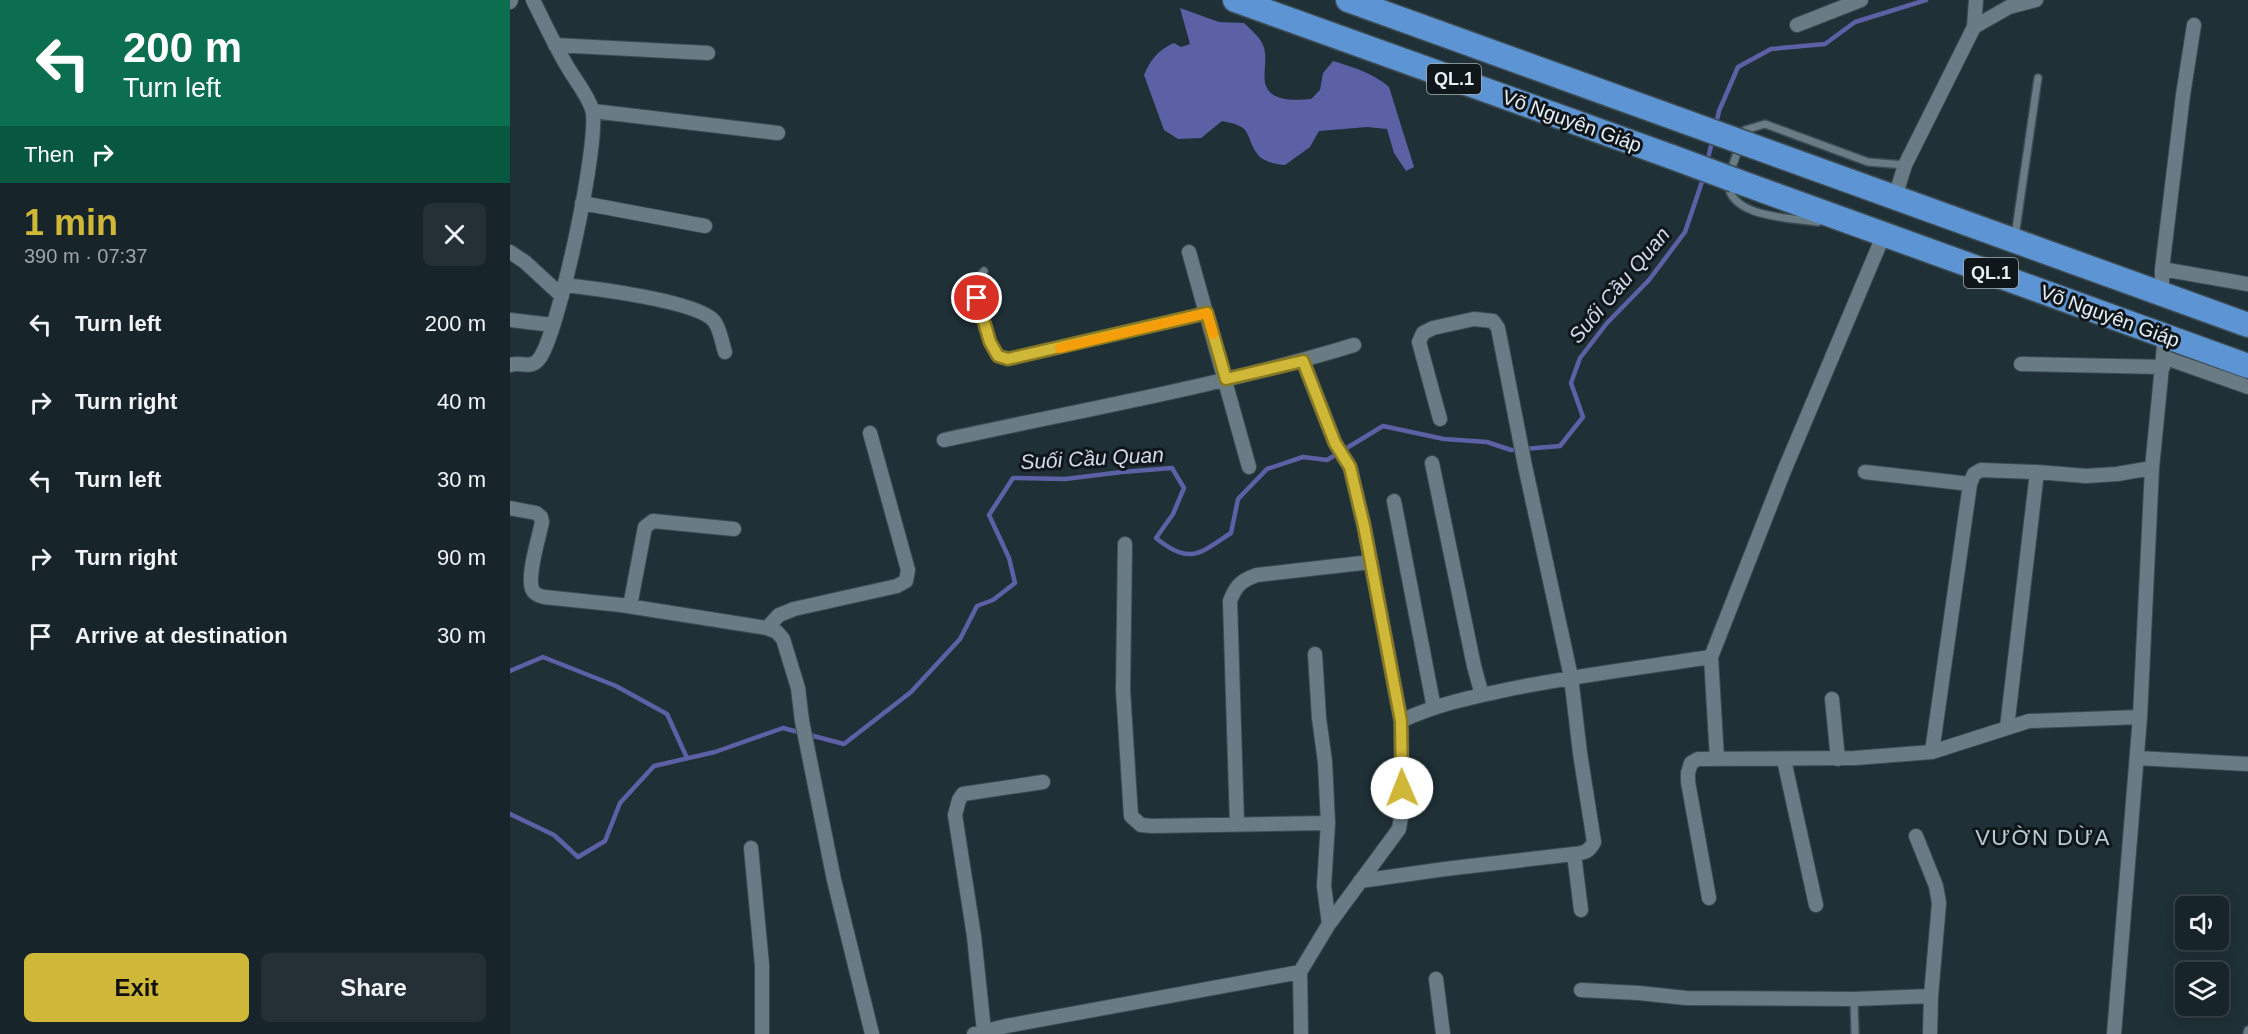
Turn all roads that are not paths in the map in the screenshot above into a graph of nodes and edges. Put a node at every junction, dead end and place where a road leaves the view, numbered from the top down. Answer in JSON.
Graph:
{"nodes":[{"id":1,"x":533,"y":0,"type":"edge"},
{"id":2,"x":1235,"y":0,"type":"edge"},
{"id":3,"x":1348,"y":0,"type":"edge"},
{"id":4,"x":1861,"y":0,"type":"edge"},
{"id":5,"x":1976,"y":0,"type":"edge"},
{"id":6,"x":2036,"y":0,"type":"edge"},
{"id":7,"x":1797,"y":25,"type":"dead end"},
{"id":8,"x":2194,"y":25,"type":"dead end"},
{"id":9,"x":1974,"y":27,"type":"junction"},
{"id":10,"x":555,"y":45,"type":"junction"},
{"id":11,"x":708,"y":53,"type":"dead end"},
{"id":12,"x":2038,"y":78,"type":"dead end"},
{"id":13,"x":592,"y":111,"type":"junction"},
{"id":14,"x":778,"y":133,"type":"dead end"},
{"id":15,"x":1905,"y":165,"type":"junction"},
{"id":16,"x":1894,"y":197,"type":"junction"},
{"id":17,"x":582,"y":203,"type":"junction"},
{"id":18,"x":1827,"y":223,"type":"dead end"},
{"id":19,"x":705,"y":226,"type":"dead end"},
{"id":20,"x":1838,"y":226,"type":"dead end"},
{"id":21,"x":1883,"y":238,"type":"junction"},
{"id":22,"x":2014,"y":240,"type":"junction"},
{"id":23,"x":510,"y":252,"type":"edge"},
{"id":24,"x":1189,"y":252,"type":"dead end"},
{"id":25,"x":2162,"y":269,"type":"junction"},
{"id":26,"x":984,"y":271,"type":"dead end"},
{"id":27,"x":2248,"y":284,"type":"edge"},
{"id":28,"x":563,"y":290,"type":"junction"},
{"id":29,"x":2162,"y":294,"type":"junction"},
{"id":30,"x":1207,"y":313,"type":"junction"},
{"id":31,"x":510,"y":320,"type":"edge"},
{"id":32,"x":553,"y":325,"type":"junction"},
{"id":33,"x":2248,"y":325,"type":"edge"},
{"id":34,"x":1354,"y":345,"type":"dead end"},
{"id":35,"x":725,"y":352,"type":"dead end"},
{"id":36,"x":2164,"y":353,"type":"junction"},
{"id":37,"x":1303,"y":361,"type":"junction"},
{"id":38,"x":2021,"y":364,"type":"dead end"},
{"id":39,"x":510,"y":365,"type":"edge"},
{"id":40,"x":2248,"y":366,"type":"edge"},
{"id":41,"x":1226,"y":379,"type":"junction"},
{"id":42,"x":2248,"y":387,"type":"edge"},
{"id":43,"x":1440,"y":419,"type":"dead end"},
{"id":44,"x":870,"y":433,"type":"dead end"},
{"id":45,"x":944,"y":440,"type":"dead end"},
{"id":46,"x":1432,"y":464,"type":"dead end"},
{"id":47,"x":1249,"y":467,"type":"dead end"},
{"id":48,"x":2152,"y":468,"type":"junction"},
{"id":49,"x":2037,"y":471,"type":"junction"},
{"id":50,"x":1866,"y":472,"type":"dead end"},
{"id":51,"x":1970,"y":484,"type":"junction"},
{"id":52,"x":1394,"y":501,"type":"dead end"},
{"id":53,"x":510,"y":508,"type":"edge"},
{"id":54,"x":734,"y":529,"type":"dead end"},
{"id":55,"x":1125,"y":544,"type":"dead end"},
{"id":56,"x":1371,"y":562,"type":"junction"},
{"id":57,"x":630,"y":606,"type":"junction"},
{"id":58,"x":767,"y":628,"type":"junction"},
{"id":59,"x":1315,"y":654,"type":"dead end"},
{"id":60,"x":1711,"y":657,"type":"junction"},
{"id":61,"x":1571,"y":677,"type":"junction"},
{"id":62,"x":1482,"y":695,"type":"junction"},
{"id":63,"x":1832,"y":699,"type":"dead end"},
{"id":64,"x":1434,"y":708,"type":"junction"},
{"id":65,"x":2140,"y":717,"type":"junction"},
{"id":66,"x":1401,"y":721,"type":"junction"},
{"id":67,"x":2007,"y":727,"type":"junction"},
{"id":68,"x":1932,"y":752,"type":"junction"},
{"id":69,"x":2137,"y":758,"type":"junction"},
{"id":70,"x":1717,"y":759,"type":"junction"},
{"id":71,"x":1838,"y":759,"type":"junction"},
{"id":72,"x":1784,"y":760,"type":"junction"},
{"id":73,"x":2248,"y":764,"type":"edge"},
{"id":74,"x":1043,"y":782,"type":"dead end"},
{"id":75,"x":1328,"y":823,"type":"junction"},
{"id":76,"x":1237,"y":824,"type":"junction"},
{"id":77,"x":1916,"y":836,"type":"dead end"},
{"id":78,"x":752,"y":848,"type":"dead end"},
{"id":79,"x":1574,"y":854,"type":"junction"},
{"id":80,"x":1360,"y":881,"type":"junction"},
{"id":81,"x":1710,"y":898,"type":"dead end"},
{"id":82,"x":1816,"y":905,"type":"dead end"},
{"id":83,"x":1581,"y":910,"type":"dead end"},
{"id":84,"x":1329,"y":924,"type":"junction"},
{"id":85,"x":1300,"y":972,"type":"junction"},
{"id":86,"x":1436,"y":979,"type":"dead end"},
{"id":87,"x":1581,"y":990,"type":"dead end"},
{"id":88,"x":1931,"y":996,"type":"junction"},
{"id":89,"x":1854,"y":999,"type":"junction"},
{"id":90,"x":979,"y":1033,"type":"edge"},
{"id":91,"x":762,"y":1034,"type":"edge"},
{"id":92,"x":872,"y":1034,"type":"edge"},
{"id":93,"x":1301,"y":1034,"type":"edge"},
{"id":94,"x":1443,"y":1034,"type":"edge"},
{"id":95,"x":1855,"y":1034,"type":"edge"},
{"id":96,"x":1930,"y":1034,"type":"edge"},
{"id":97,"x":2114,"y":1034,"type":"edge"}],
"edges":[{"from":1,"to":10,"type":"street"},
{"from":2,"to":21,"type":"highway","name":"Võ Nguyên Giáp","number":"QL.1","bridge":true},
{"from":3,"to":16,"type":"highway","name":"Võ Nguyên Giáp","number":"QL.1","bridge":true},
{"from":4,"to":7,"type":"street"},
{"from":5,"to":9,"type":"street"},
{"from":6,"to":9,"type":"street"},
{"from":8,"to":25,"type":"street"},
{"from":9,"to":15,"type":"street"},
{"from":10,"to":11,"type":"street"},
{"from":10,"to":13,"type":"street"},
{"from":12,"to":22,"type":"lane"},
{"from":13,"to":14,"type":"street"},
{"from":13,"to":17,"type":"street"},
{"from":15,"to":16,"type":"street"},
{"from":15,"to":18,"type":"lane"},
{"from":16,"to":22,"type":"highway","name":"Võ Nguyên Giáp","number":"QL.1"},
{"from":17,"to":19,"type":"street"},
{"from":17,"to":28,"type":"street"},
{"from":20,"to":21,"type":"lane"},
{"from":21,"to":36,"type":"highway","name":"Võ Nguyên Giáp","number":"QL.1"},
{"from":21,"to":60,"type":"street"},
{"from":22,"to":29,"type":"highway","name":"Võ Nguyên Giáp","number":"QL.1"},
{"from":23,"to":28,"type":"street"},
{"from":24,"to":30,"type":"street"},
{"from":25,"to":27,"type":"street"},
{"from":25,"to":29,"type":"street"},
{"from":26,"to":30,"type":"lane"},
{"from":28,"to":32,"type":"street"},
{"from":28,"to":35,"type":"street"},
{"from":29,"to":33,"type":"highway","name":"Võ Nguyên Giáp","number":"QL.1"},
{"from":30,"to":41,"type":"street"},
{"from":31,"to":32,"type":"street"},
{"from":32,"to":39,"type":"street"},
{"from":34,"to":37,"type":"street"},
{"from":36,"to":38,"type":"street"},
{"from":36,"to":40,"type":"highway","name":"Võ Nguyên Giáp","number":"QL.1"},
{"from":36,"to":42,"type":"street"},
{"from":36,"to":48,"type":"street"},
{"from":37,"to":41,"type":"street"},
{"from":37,"to":56,"type":"street"},
{"from":41,"to":45,"type":"street"},
{"from":41,"to":47,"type":"street"},
{"from":43,"to":61,"type":"street"},
{"from":44,"to":58,"type":"street"},
{"from":46,"to":62,"type":"street"},
{"from":48,"to":49,"type":"street"},
{"from":48,"to":65,"type":"street"},
{"from":49,"to":51,"type":"street"},
{"from":49,"to":67,"type":"street"},
{"from":50,"to":51,"type":"street"},
{"from":51,"to":68,"type":"street"},
{"from":52,"to":64,"type":"street"},
{"from":53,"to":57,"type":"street"},
{"from":54,"to":57,"type":"street"},
{"from":55,"to":76,"type":"street"},
{"from":56,"to":66,"type":"street"},
{"from":56,"to":76,"type":"street"},
{"from":57,"to":58,"type":"street"},
{"from":58,"to":92,"type":"street"},
{"from":59,"to":75,"type":"street"},
{"from":60,"to":61,"type":"street"},
{"from":60,"to":70,"type":"street"},
{"from":61,"to":62,"type":"street"},
{"from":61,"to":79,"type":"street"},
{"from":62,"to":64,"type":"street"},
{"from":63,"to":71,"type":"street"},
{"from":64,"to":66,"type":"street"},
{"from":65,"to":67,"type":"street"},
{"from":65,"to":69,"type":"street"},
{"from":66,"to":80,"type":"street"},
{"from":67,"to":68,"type":"street"},
{"from":68,"to":71,"type":"street"},
{"from":69,"to":73,"type":"street"},
{"from":69,"to":97,"type":"street"},
{"from":70,"to":72,"type":"street"},
{"from":70,"to":81,"type":"street"},
{"from":71,"to":72,"type":"street"},
{"from":72,"to":82,"type":"street"},
{"from":74,"to":90,"type":"street"},
{"from":75,"to":76,"type":"street"},
{"from":75,"to":84,"type":"street"},
{"from":77,"to":88,"type":"street"},
{"from":78,"to":91,"type":"street"},
{"from":79,"to":80,"type":"street"},
{"from":79,"to":83,"type":"street"},
{"from":80,"to":84,"type":"street"},
{"from":84,"to":85,"type":"street"},
{"from":85,"to":90,"type":"street"},
{"from":85,"to":93,"type":"street"},
{"from":86,"to":94,"type":"street"},
{"from":87,"to":89,"type":"street"},
{"from":88,"to":89,"type":"street"},
{"from":88,"to":96,"type":"street"},
{"from":89,"to":95,"type":"lane"}]}
